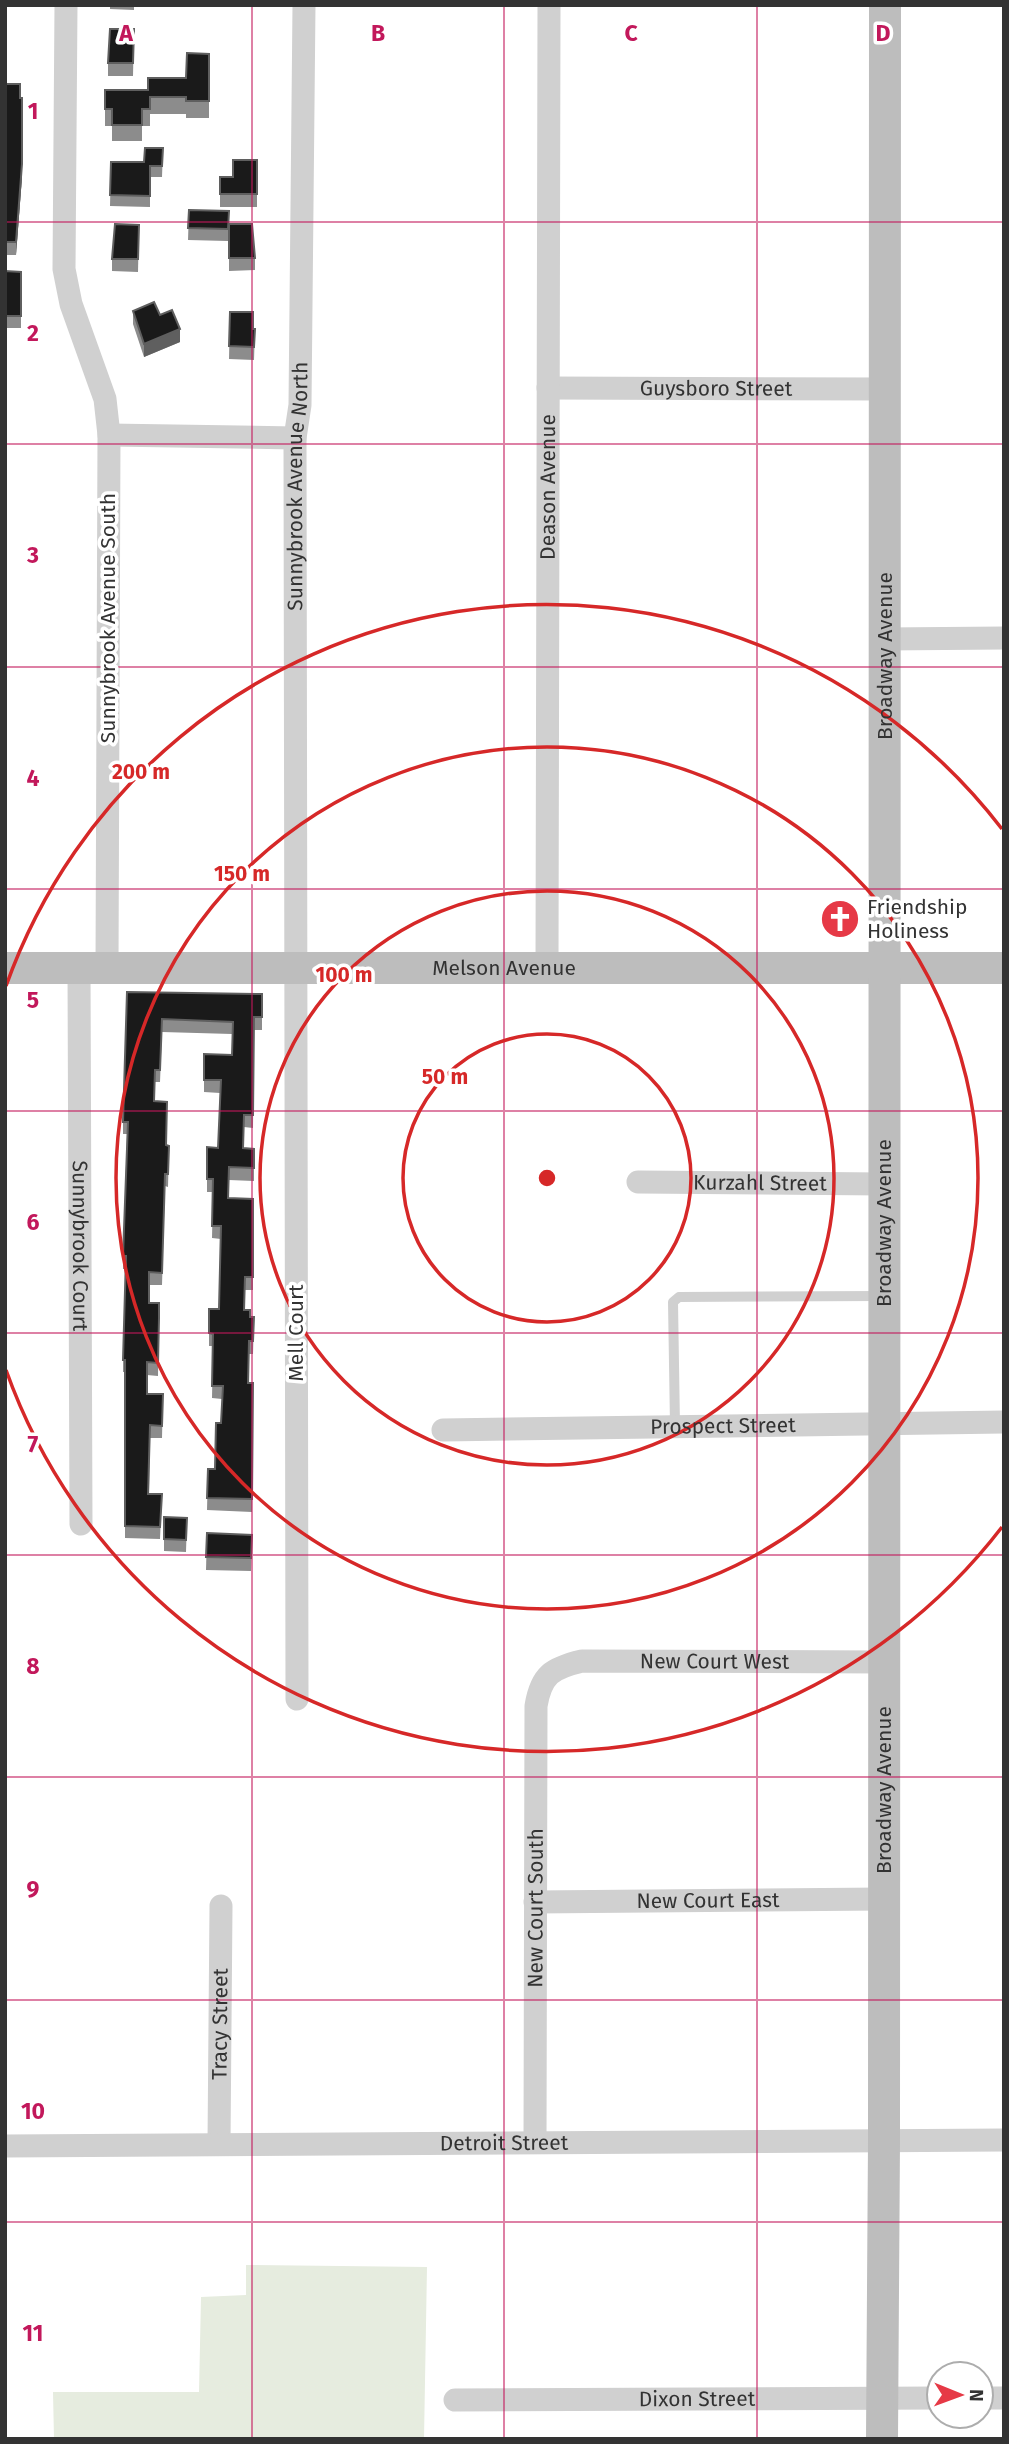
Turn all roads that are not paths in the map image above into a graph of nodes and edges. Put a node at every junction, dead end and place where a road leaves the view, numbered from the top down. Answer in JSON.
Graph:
{"nodes":[{"id":1,"x":66,"y":5,"type":"edge"},
{"id":2,"x":304,"y":5,"type":"edge"},
{"id":3,"x":549,"y":5,"type":"edge"},
{"id":4,"x":885,"y":5,"type":"edge"},
{"id":5,"x":548,"y":388,"type":"junction"},
{"id":6,"x":885,"y":389,"type":"junction"},
{"id":7,"x":109,"y":435,"type":"junction"},
{"id":8,"x":295,"y":438,"type":"junction"},
{"id":9,"x":1004,"y":638,"type":"edge"},
{"id":10,"x":884,"y":639,"type":"junction"},
{"id":11,"x":5,"y":968,"type":"edge"},
{"id":12,"x":93,"y":968,"type":"junction"},
{"id":13,"x":296,"y":968,"type":"junction"},
{"id":14,"x":547,"y":968,"type":"junction"},
{"id":15,"x":883,"y":968,"type":"junction"},
{"id":16,"x":1004,"y":968,"type":"edge"},
{"id":17,"x":638,"y":1182,"type":"dead end"},
{"id":18,"x":884,"y":1184,"type":"junction"},
{"id":19,"x":884,"y":1296,"type":"junction"},
{"id":20,"x":1004,"y":1422,"type":"edge"},
{"id":21,"x":884,"y":1423,"type":"junction"},
{"id":22,"x":675,"y":1426,"type":"junction"},
{"id":23,"x":443,"y":1430,"type":"dead end"},
{"id":24,"x":81,"y":1524,"type":"dead end"},
{"id":25,"x":883,"y":1661,"type":"junction"},
{"id":26,"x":548,"y":1675,"type":"joint"},
{"id":27,"x":297,"y":1699,"type":"dead end"},
{"id":28,"x":883,"y":1899,"type":"junction"},
{"id":29,"x":535,"y":1902,"type":"junction"},
{"id":30,"x":221,"y":1906,"type":"dead end"},
{"id":31,"x":1004,"y":2140,"type":"edge"},
{"id":32,"x":884,"y":2141,"type":"junction"},
{"id":33,"x":219,"y":2143,"type":"junction"},
{"id":34,"x":535,"y":2143,"type":"junction"},
{"id":35,"x":5,"y":2146,"type":"edge"},
{"id":36,"x":881,"y":2398,"type":"junction"},
{"id":37,"x":925,"y":2398,"type":"edge"},
{"id":38,"x":455,"y":2400,"type":"dead end"},
{"id":39,"x":881,"y":2439,"type":"edge"}],
"edges":[{"from":1,"to":7,"type":"street","name":"Sunnybrook Avenue South"},
{"from":2,"to":8,"type":"street","name":"Sunnybrook Avenue North"},
{"from":3,"to":5,"type":"street","name":"Deason Avenue"},
{"from":4,"to":6,"type":"street","name":"Broadway Avenue"},
{"from":5,"to":6,"type":"street","name":"Guysboro Street"},
{"from":5,"to":14,"type":"street","name":"Deason Avenue"},
{"from":6,"to":10,"type":"street","name":"Broadway Avenue"},
{"from":7,"to":8,"type":"street"},
{"from":7,"to":12,"type":"street","name":"Sunnybrook Avenue South"},
{"from":8,"to":13,"type":"street","name":"Sunnybrook Avenue North"},
{"from":9,"to":10,"type":"street"},
{"from":10,"to":15,"type":"street","name":"Broadway Avenue"},
{"from":11,"to":12,"type":"street","name":"Melson Avenue"},
{"from":12,"to":13,"type":"street","name":"Melson Avenue"},
{"from":12,"to":24,"type":"street","name":"Sunnybrook Court"},
{"from":13,"to":14,"type":"street","name":"Melson Avenue"},
{"from":13,"to":27,"type":"street","name":"Mell Court"},
{"from":14,"to":15,"type":"street","name":"Melson Avenue"},
{"from":15,"to":16,"type":"street","name":"Melson Avenue"},
{"from":15,"to":18,"type":"street","name":"Broadway Avenue"},
{"from":17,"to":18,"type":"street","name":"Kurzahl Street"},
{"from":18,"to":19,"type":"street","name":"Broadway Avenue"},
{"from":19,"to":21,"type":"street","name":"Broadway Avenue"},
{"from":19,"to":22,"type":"lane"},
{"from":20,"to":21,"type":"street","name":"Prospect Street"},
{"from":21,"to":22,"type":"street","name":"Prospect Street"},
{"from":21,"to":25,"type":"street","name":"Broadway Avenue"},
{"from":22,"to":23,"type":"street","name":"Prospect Street"},
{"from":25,"to":26,"type":"street","name":"New Court West"},
{"from":25,"to":28,"type":"street","name":"Broadway Avenue"},
{"from":26,"to":29,"type":"street","name":"New Court South"},
{"from":28,"to":29,"type":"street","name":"New Court East"},
{"from":28,"to":32,"type":"street","name":"Broadway Avenue"},
{"from":29,"to":34,"type":"street","name":"New Court South"},
{"from":30,"to":33,"type":"street","name":"Tracy Street"},
{"from":31,"to":32,"type":"street","name":"Detroit Street"},
{"from":32,"to":34,"type":"street","name":"Detroit Street"},
{"from":32,"to":36,"type":"street","name":"Broadway Avenue"},
{"from":33,"to":34,"type":"street","name":"Detroit Street"},
{"from":33,"to":35,"type":"street","name":"Detroit Street"},
{"from":36,"to":37,"type":"street","name":"Dixon Street"},
{"from":36,"to":38,"type":"street","name":"Dixon Street"},
{"from":36,"to":39,"type":"street","name":"Broadway Avenue"}]}
